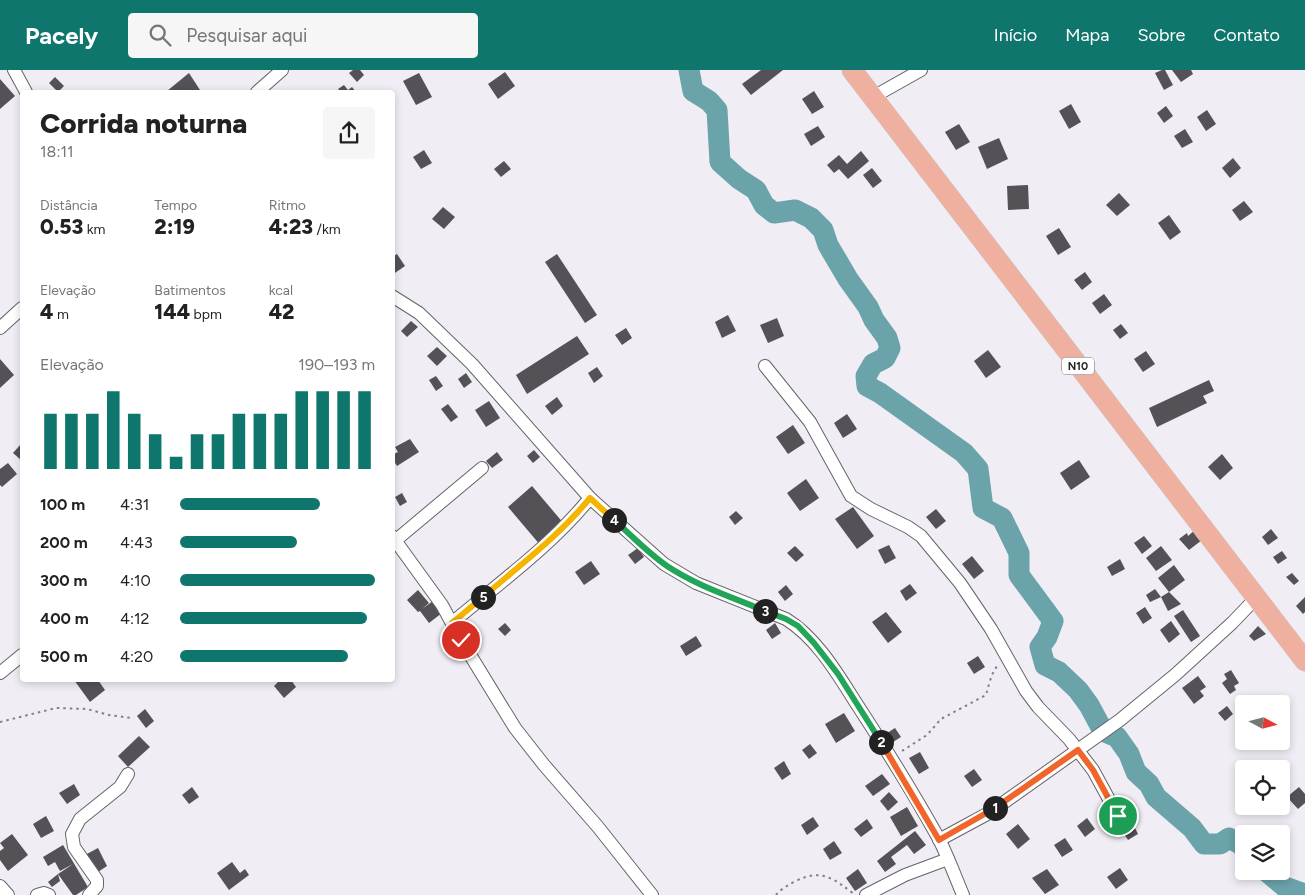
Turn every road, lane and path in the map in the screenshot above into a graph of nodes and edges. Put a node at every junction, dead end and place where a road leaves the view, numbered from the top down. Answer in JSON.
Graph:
{"nodes":[{"id":1,"x":14,"y":70,"type":"edge"},
{"id":2,"x":282,"y":70,"type":"edge"},
{"id":3,"x":852,"y":70,"type":"edge"},
{"id":4,"x":921,"y":70,"type":"edge"},
{"id":5,"x":25,"y":90,"type":"edge"},
{"id":6,"x":259,"y":90,"type":"edge"},
{"id":7,"x":873,"y":97,"type":"junction"},
{"id":8,"x":395,"y":298,"type":"edge"},
{"id":9,"x":20,"y":310,"type":"edge"},
{"id":10,"x":0,"y":328,"type":"edge"},
{"id":11,"x":765,"y":366,"type":"dead end"},
{"id":12,"x":482,"y":468,"type":"dead end"},
{"id":13,"x":590,"y":498,"type":"junction"},
{"id":14,"x":395,"y":537,"type":"edge"},
{"id":15,"x":395,"y":539,"type":"edge"},
{"id":16,"x":1256,"y":598,"type":"junction"},
{"id":17,"x":452,"y":623,"type":"junction"},
{"id":18,"x":20,"y":657,"type":"edge"},
{"id":19,"x":1007,"y":657,"type":"junction"},
{"id":20,"x":1305,"y":661,"type":"edge"},
{"id":21,"x":0,"y":673,"type":"edge"},
{"id":22,"x":132,"y":718,"type":"dead end"},
{"id":23,"x":0,"y":722,"type":"edge"},
{"id":24,"x":1078,"y":750,"type":"junction"},
{"id":25,"x":891,"y":757,"type":"junction"},
{"id":26,"x":128,"y":774,"type":"dead end"},
{"id":27,"x":1118,"y":816,"type":"dead end"},
{"id":28,"x":939,"y":840,"type":"junction"},
{"id":29,"x":948,"y":859,"type":"junction"},
{"id":30,"x":0,"y":886,"type":"edge"},
{"id":31,"x":8,"y":895,"type":"edge"},
{"id":32,"x":37,"y":895,"type":"edge"},
{"id":33,"x":50,"y":895,"type":"edge"},
{"id":34,"x":89,"y":895,"type":"edge"},
{"id":35,"x":652,"y":895,"type":"edge"},
{"id":36,"x":776,"y":895,"type":"edge"},
{"id":37,"x":856,"y":895,"type":"edge"},
{"id":38,"x":866,"y":895,"type":"edge"},
{"id":39,"x":963,"y":895,"type":"edge"}],
"edges":[{"from":1,"to":5,"type":"street"},
{"from":2,"to":6,"type":"street"},
{"from":3,"to":7,"type":"main road","number":"N10"},
{"from":4,"to":7,"type":"street"},
{"from":7,"to":16,"type":"main road","number":"N10"},
{"from":8,"to":13,"type":"street"},
{"from":9,"to":10,"type":"street"},
{"from":11,"to":19,"type":"street"},
{"from":12,"to":14,"type":"street"},
{"from":13,"to":17,"type":"street"},
{"from":13,"to":25,"type":"street"},
{"from":15,"to":17,"type":"street"},
{"from":16,"to":20,"type":"main road","number":"N10"},
{"from":16,"to":24,"type":"street"},
{"from":17,"to":35,"type":"street"},
{"from":18,"to":21,"type":"street"},
{"from":19,"to":24,"type":"street"},
{"from":19,"to":25,"type":"path"},
{"from":22,"to":23,"type":"path"},
{"from":24,"to":27,"type":"street"},
{"from":24,"to":28,"type":"street"},
{"from":25,"to":28,"type":"street"},
{"from":26,"to":34,"type":"street"},
{"from":28,"to":29,"type":"street"},
{"from":29,"to":38,"type":"street"},
{"from":29,"to":39,"type":"street"},
{"from":30,"to":31,"type":"street"},
{"from":32,"to":33,"type":"street"},
{"from":36,"to":37,"type":"path"}]}
